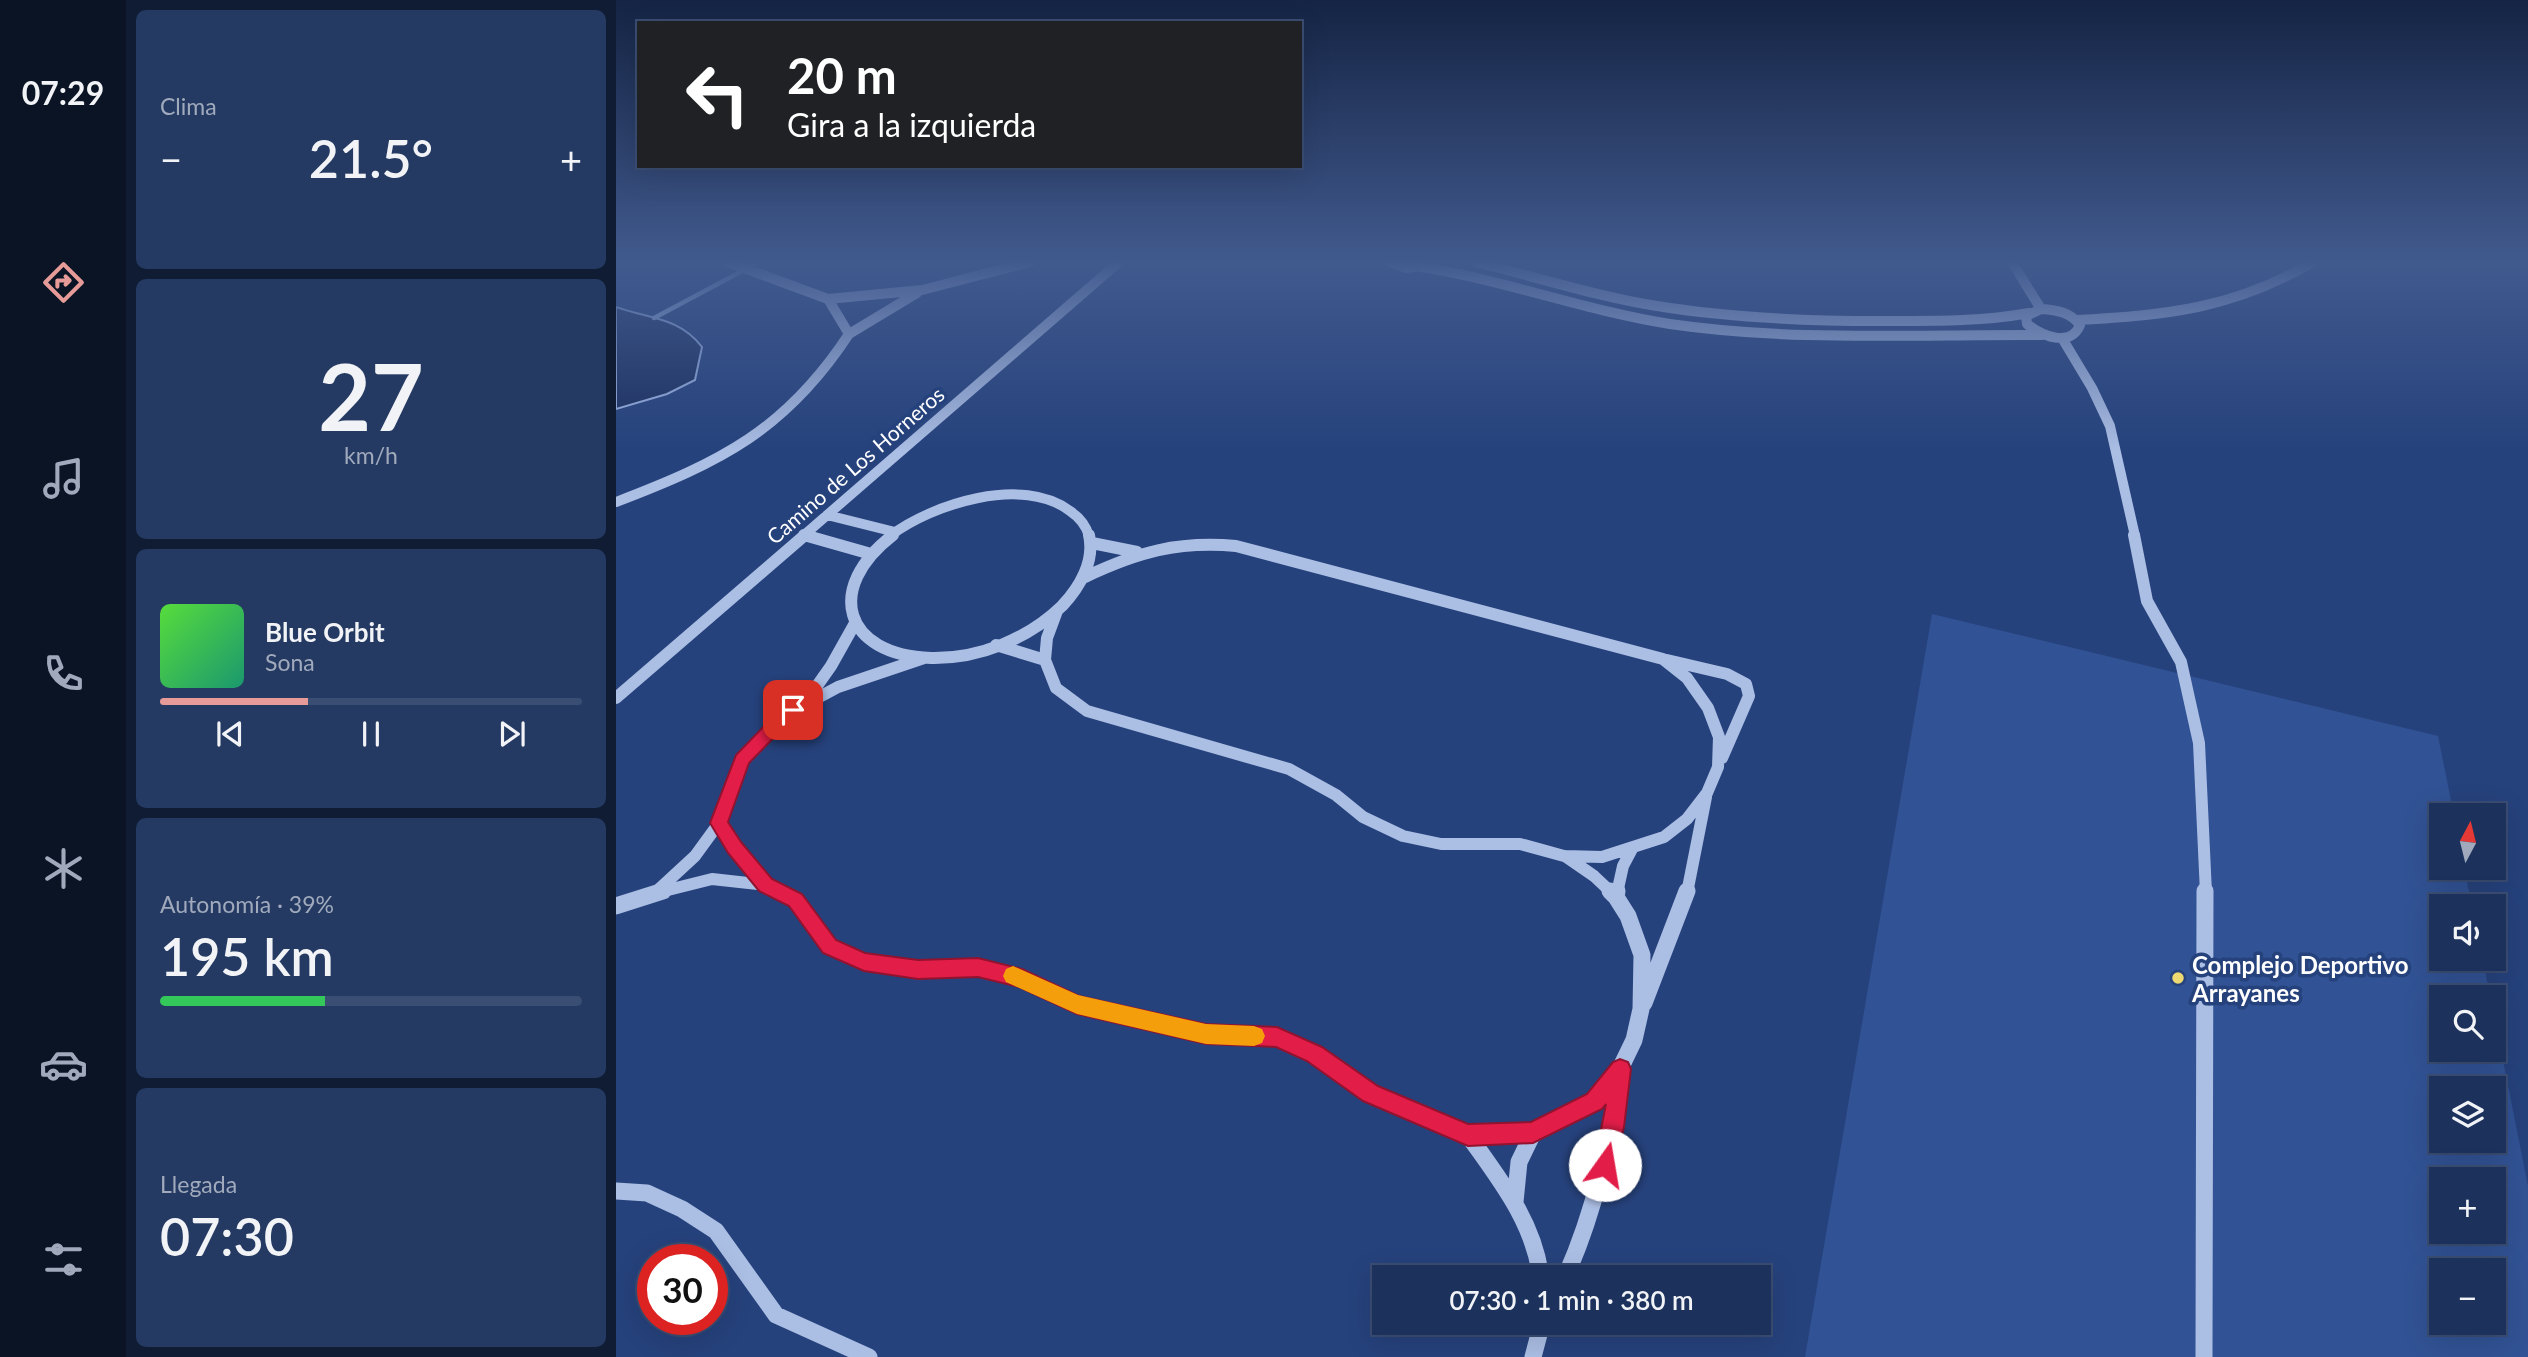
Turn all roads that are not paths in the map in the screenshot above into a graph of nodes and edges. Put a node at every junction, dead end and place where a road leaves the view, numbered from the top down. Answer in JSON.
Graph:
{"nodes":[{"id":1,"x":845,"y":325,"type":"edge"},
{"id":2,"x":863,"y":325,"type":"edge"},
{"id":3,"x":1046,"y":325,"type":"edge"},
{"id":4,"x":1686,"y":325,"type":"edge"},
{"id":5,"x":1807,"y":325,"type":"edge"},
{"id":6,"x":2029,"y":325,"type":"edge"},
{"id":7,"x":2080,"y":325,"type":"edge"},
{"id":8,"x":849,"y":334,"type":"junction"},
{"id":9,"x":1808,"y":335,"type":"junction"},
{"id":10,"x":2042,"y":335,"type":"junction"},
{"id":11,"x":2062,"y":338,"type":"junction"},
{"id":12,"x":616,"y":502,"type":"edge"},
{"id":13,"x":827,"y":515,"type":"junction"},
{"id":14,"x":895,"y":532,"type":"junction"},
{"id":15,"x":804,"y":535,"type":"junction"},
{"id":16,"x":1092,"y":543,"type":"junction"},
{"id":17,"x":1137,"y":552,"type":"junction"},
{"id":18,"x":871,"y":554,"type":"junction"},
{"id":19,"x":1085,"y":578,"type":"junction"},
{"id":20,"x":1057,"y":611,"type":"junction"},
{"id":21,"x":855,"y":625,"type":"junction"},
{"id":22,"x":996,"y":645,"type":"junction"},
{"id":23,"x":924,"y":658,"type":"junction"},
{"id":24,"x":1663,"y":659,"type":"junction"},
{"id":25,"x":1045,"y":660,"type":"junction"},
{"id":26,"x":616,"y":698,"type":"edge"},
{"id":27,"x":807,"y":700,"type":"junction"},
{"id":28,"x":1718,"y":767,"type":"junction"},
{"id":29,"x":1707,"y":793,"type":"junction"},
{"id":30,"x":719,"y":823,"type":"junction"},
{"id":31,"x":1632,"y":849,"type":"junction"},
{"id":32,"x":1564,"y":856,"type":"junction"},
{"id":33,"x":765,"y":885,"type":"junction"},
{"id":34,"x":655,"y":893,"type":"junction"},
{"id":35,"x":1616,"y":897,"type":"junction"},
{"id":36,"x":616,"y":906,"type":"edge"},
{"id":37,"x":1641,"y":1009,"type":"junction"},
{"id":38,"x":1620,"y":1069,"type":"junction"},
{"id":39,"x":1533,"y":1133,"type":"junction"},
{"id":40,"x":1468,"y":1135,"type":"junction"},
{"id":41,"x":616,"y":1191,"type":"edge"},
{"id":42,"x":1515,"y":1202,"type":"junction"},
{"id":43,"x":1540,"y":1265,"type":"edge"},
{"id":44,"x":1571,"y":1265,"type":"edge"},
{"id":45,"x":1540,"y":1335,"type":"edge"},
{"id":46,"x":869,"y":1357,"type":"edge"},
{"id":47,"x":1533,"y":1357,"type":"edge"},
{"id":48,"x":2204,"y":1357,"type":"edge"}],
"edges":[{"from":1,"to":8,"type":"street"},
{"from":2,"to":8,"type":"street"},
{"from":3,"to":13,"type":"street","name":"Camino de Los Horneros"},
{"from":4,"to":9,"type":"street"},
{"from":5,"to":9,"type":"street"},
{"from":6,"to":10,"type":"street"},
{"from":7,"to":11,"type":"street"},
{"from":8,"to":12,"type":"street"},
{"from":9,"to":10,"type":"street"},
{"from":10,"to":11,"type":"street"},
{"from":11,"to":48,"type":"street"},
{"from":13,"to":14,"type":"street"},
{"from":13,"to":15,"type":"street","name":"Camino de Los Horneros"},
{"from":14,"to":16,"type":"street"},
{"from":14,"to":18,"type":"street"},
{"from":15,"to":18,"type":"street"},
{"from":15,"to":26,"type":"street","name":"Camino de Los Horneros"},
{"from":16,"to":17,"type":"street"},
{"from":16,"to":19,"type":"street"},
{"from":17,"to":19,"type":"street"},
{"from":17,"to":24,"type":"street"},
{"from":18,"to":21,"type":"street"},
{"from":19,"to":20,"type":"street"},
{"from":20,"to":22,"type":"street"},
{"from":20,"to":25,"type":"street"},
{"from":21,"to":23,"type":"street"},
{"from":21,"to":27,"type":"street"},
{"from":22,"to":23,"type":"street"},
{"from":22,"to":25,"type":"street"},
{"from":23,"to":27,"type":"street"},
{"from":24,"to":28,"type":"street"},
{"from":24,"to":28,"type":"street"},
{"from":25,"to":32,"type":"street"},
{"from":27,"to":30,"type":"street"},
{"from":28,"to":29,"type":"street"},
{"from":29,"to":31,"type":"street"},
{"from":29,"to":37,"type":"street"},
{"from":30,"to":33,"type":"street"},
{"from":30,"to":34,"type":"street"},
{"from":31,"to":32,"type":"street"},
{"from":31,"to":35,"type":"street"},
{"from":32,"to":35,"type":"street"},
{"from":33,"to":34,"type":"street"},
{"from":33,"to":40,"type":"street"},
{"from":34,"to":36,"type":"street"},
{"from":35,"to":37,"type":"street"},
{"from":37,"to":38,"type":"street"},
{"from":38,"to":39,"type":"street"},
{"from":38,"to":44,"type":"street"},
{"from":39,"to":40,"type":"street"},
{"from":39,"to":42,"type":"street"},
{"from":40,"to":42,"type":"street"},
{"from":41,"to":46,"type":"street"},
{"from":42,"to":43,"type":"street"},
{"from":45,"to":47,"type":"street"}]}
